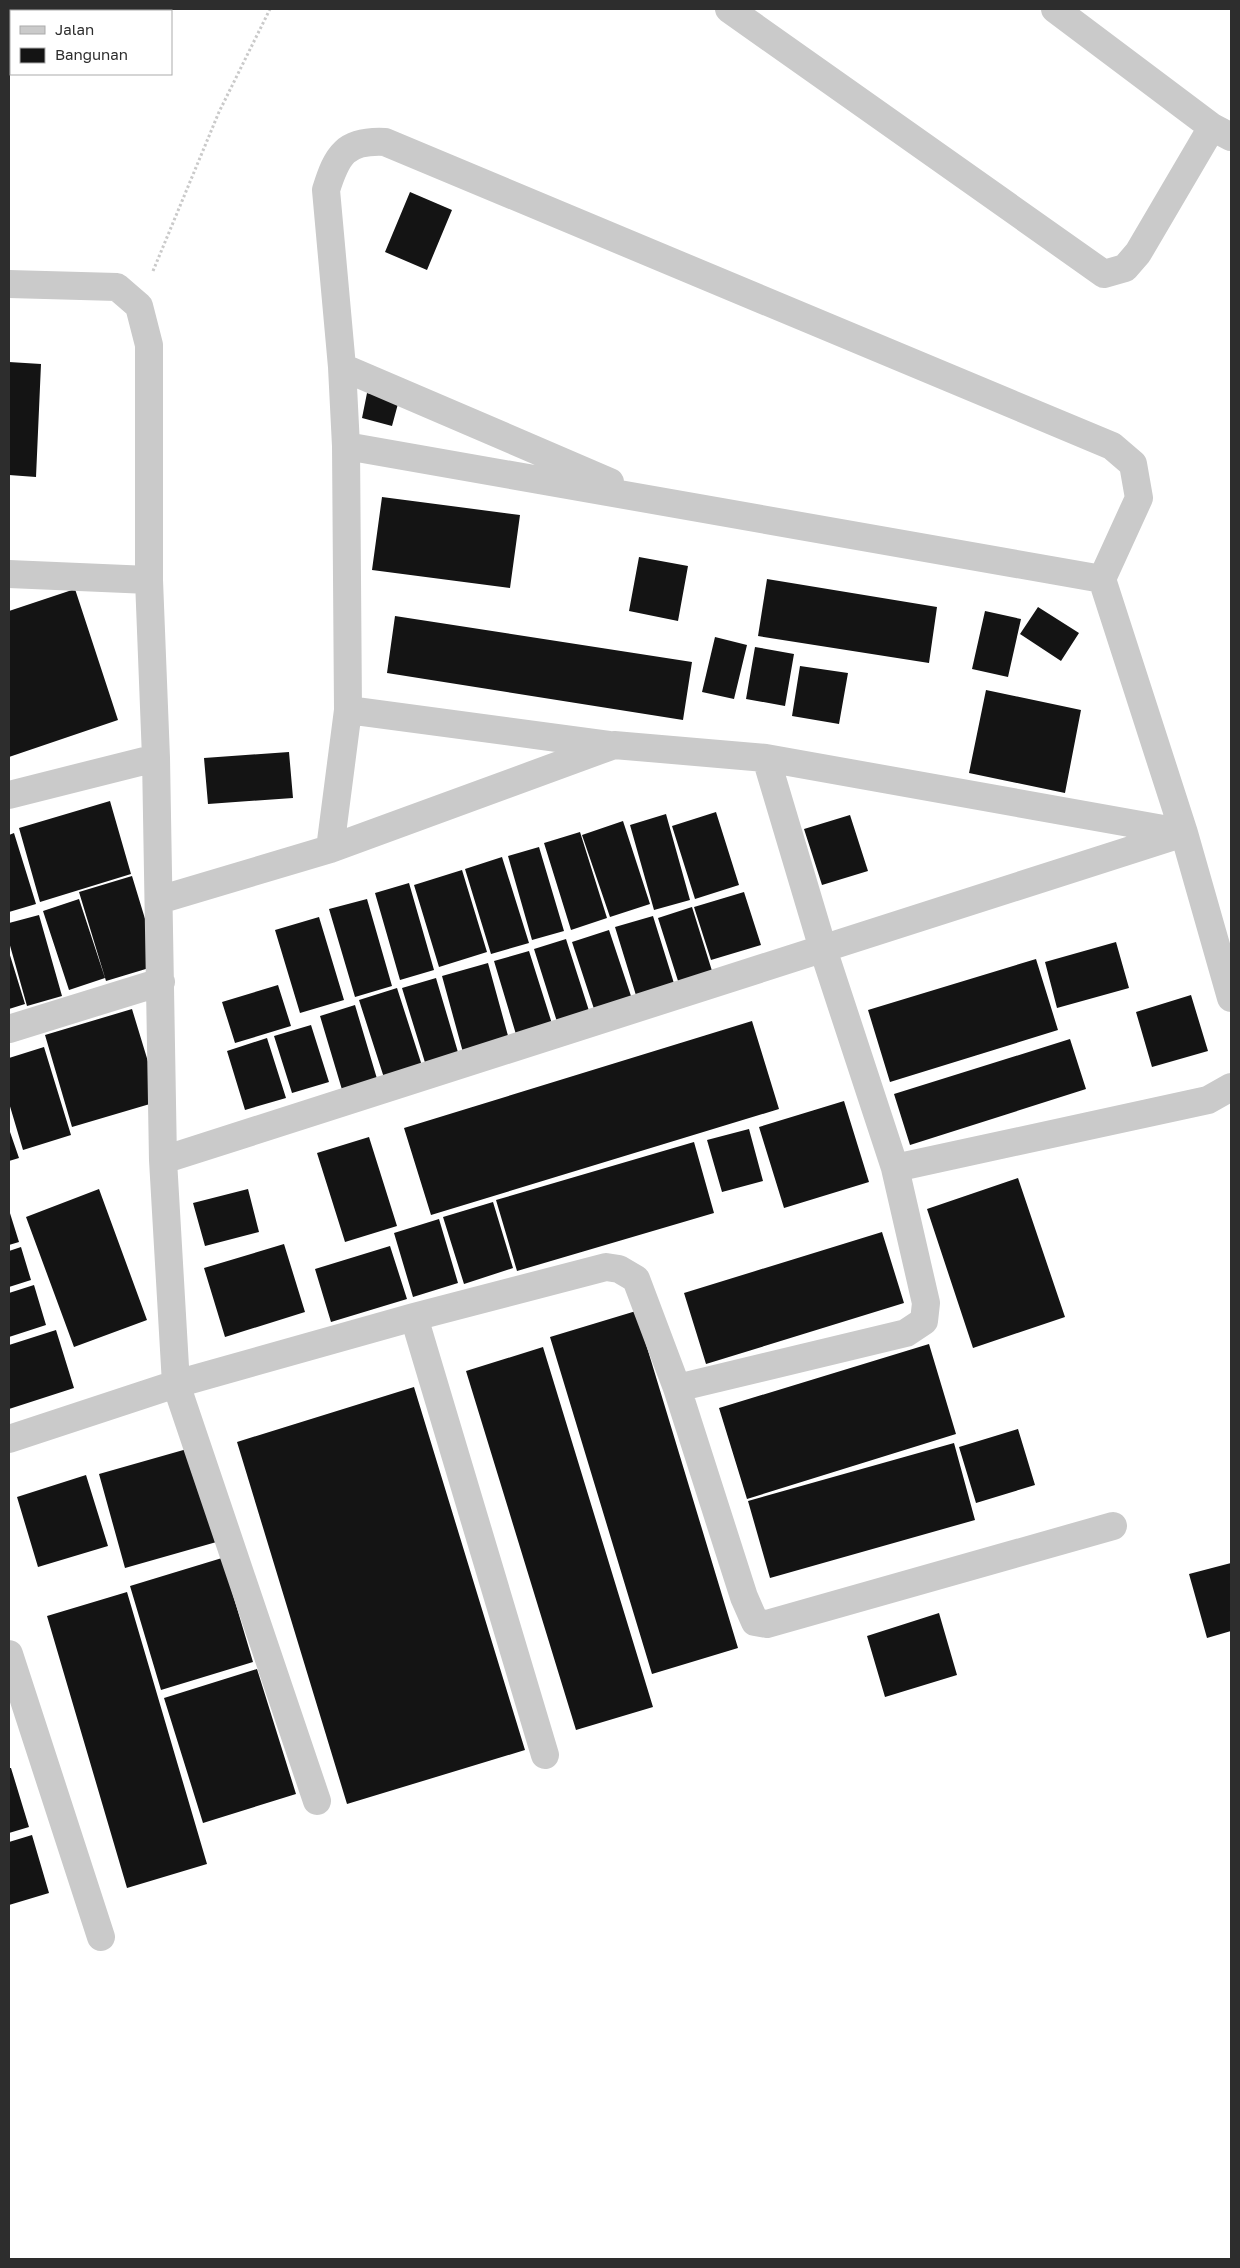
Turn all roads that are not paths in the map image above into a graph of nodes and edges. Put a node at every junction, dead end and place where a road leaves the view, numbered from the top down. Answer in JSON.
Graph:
{"nodes":[{"id":1,"x":729,"y":9,"type":"edge"},
{"id":2,"x":1055,"y":9,"type":"edge"},
{"id":3,"x":1222,"y":132,"type":"edge"},
{"id":4,"x":9,"y":284,"type":"edge"},
{"id":5,"x":342,"y":367,"type":"junction"},
{"id":6,"x":346,"y":446,"type":"junction"},
{"id":7,"x":652,"y":500,"type":"junction"},
{"id":8,"x":9,"y":574,"type":"edge"},
{"id":9,"x":1102,"y":579,"type":"junction"},
{"id":10,"x":149,"y":580,"type":"junction"},
{"id":11,"x":348,"y":710,"type":"junction"},
{"id":12,"x":614,"y":746,"type":"junction"},
{"id":13,"x":156,"y":758,"type":"junction"},
{"id":14,"x":766,"y":758,"type":"junction"},
{"id":15,"x":9,"y":795,"type":"edge"},
{"id":16,"x":1184,"y":832,"type":"junction"},
{"id":17,"x":330,"y":850,"type":"junction"},
{"id":18,"x":159,"y":900,"type":"junction"},
{"id":19,"x":823,"y":949,"type":"junction"},
{"id":20,"x":161,"y":982,"type":"junction"},
{"id":21,"x":1231,"y":998,"type":"edge"},
{"id":22,"x":9,"y":1029,"type":"edge"},
{"id":23,"x":1231,"y":1087,"type":"edge"},
{"id":24,"x":163,"y":1160,"type":"junction"},
{"id":25,"x":896,"y":1168,"type":"junction"},
{"id":26,"x":414,"y":1317,"type":"junction"},
{"id":27,"x":176,"y":1384,"type":"junction"},
{"id":28,"x":677,"y":1388,"type":"junction"},
{"id":29,"x":9,"y":1439,"type":"edge"},
{"id":30,"x":1113,"y":1526,"type":"dead end"},
{"id":31,"x":9,"y":1654,"type":"edge"},
{"id":32,"x":545,"y":1754,"type":"dead end"},
{"id":33,"x":317,"y":1802,"type":"dead end"},
{"id":34,"x":101,"y":1937,"type":"dead end"}],
"edges":[{"from":1,"to":3,"type":"street"},
{"from":2,"to":3,"type":"street"},
{"from":4,"to":10,"type":"street"},
{"from":5,"to":6,"type":"street"},
{"from":5,"to":7,"type":"street"},
{"from":5,"to":9,"type":"street"},
{"from":6,"to":7,"type":"street"},
{"from":6,"to":11,"type":"street"},
{"from":7,"to":9,"type":"street"},
{"from":8,"to":10,"type":"street"},
{"from":9,"to":16,"type":"street"},
{"from":10,"to":13,"type":"street"},
{"from":11,"to":12,"type":"street"},
{"from":11,"to":17,"type":"street"},
{"from":12,"to":14,"type":"street"},
{"from":12,"to":17,"type":"street"},
{"from":13,"to":15,"type":"street"},
{"from":13,"to":18,"type":"street"},
{"from":14,"to":16,"type":"street"},
{"from":14,"to":19,"type":"street"},
{"from":16,"to":19,"type":"street"},
{"from":16,"to":21,"type":"street"},
{"from":17,"to":18,"type":"street"},
{"from":18,"to":20,"type":"street"},
{"from":19,"to":24,"type":"street"},
{"from":19,"to":25,"type":"street"},
{"from":20,"to":22,"type":"street"},
{"from":20,"to":24,"type":"street"},
{"from":23,"to":25,"type":"street"},
{"from":24,"to":27,"type":"street"},
{"from":25,"to":28,"type":"street"},
{"from":26,"to":27,"type":"street"},
{"from":26,"to":28,"type":"street"},
{"from":26,"to":32,"type":"street"},
{"from":27,"to":29,"type":"street"},
{"from":27,"to":33,"type":"street"},
{"from":28,"to":30,"type":"street"},
{"from":31,"to":34,"type":"street"}]}
